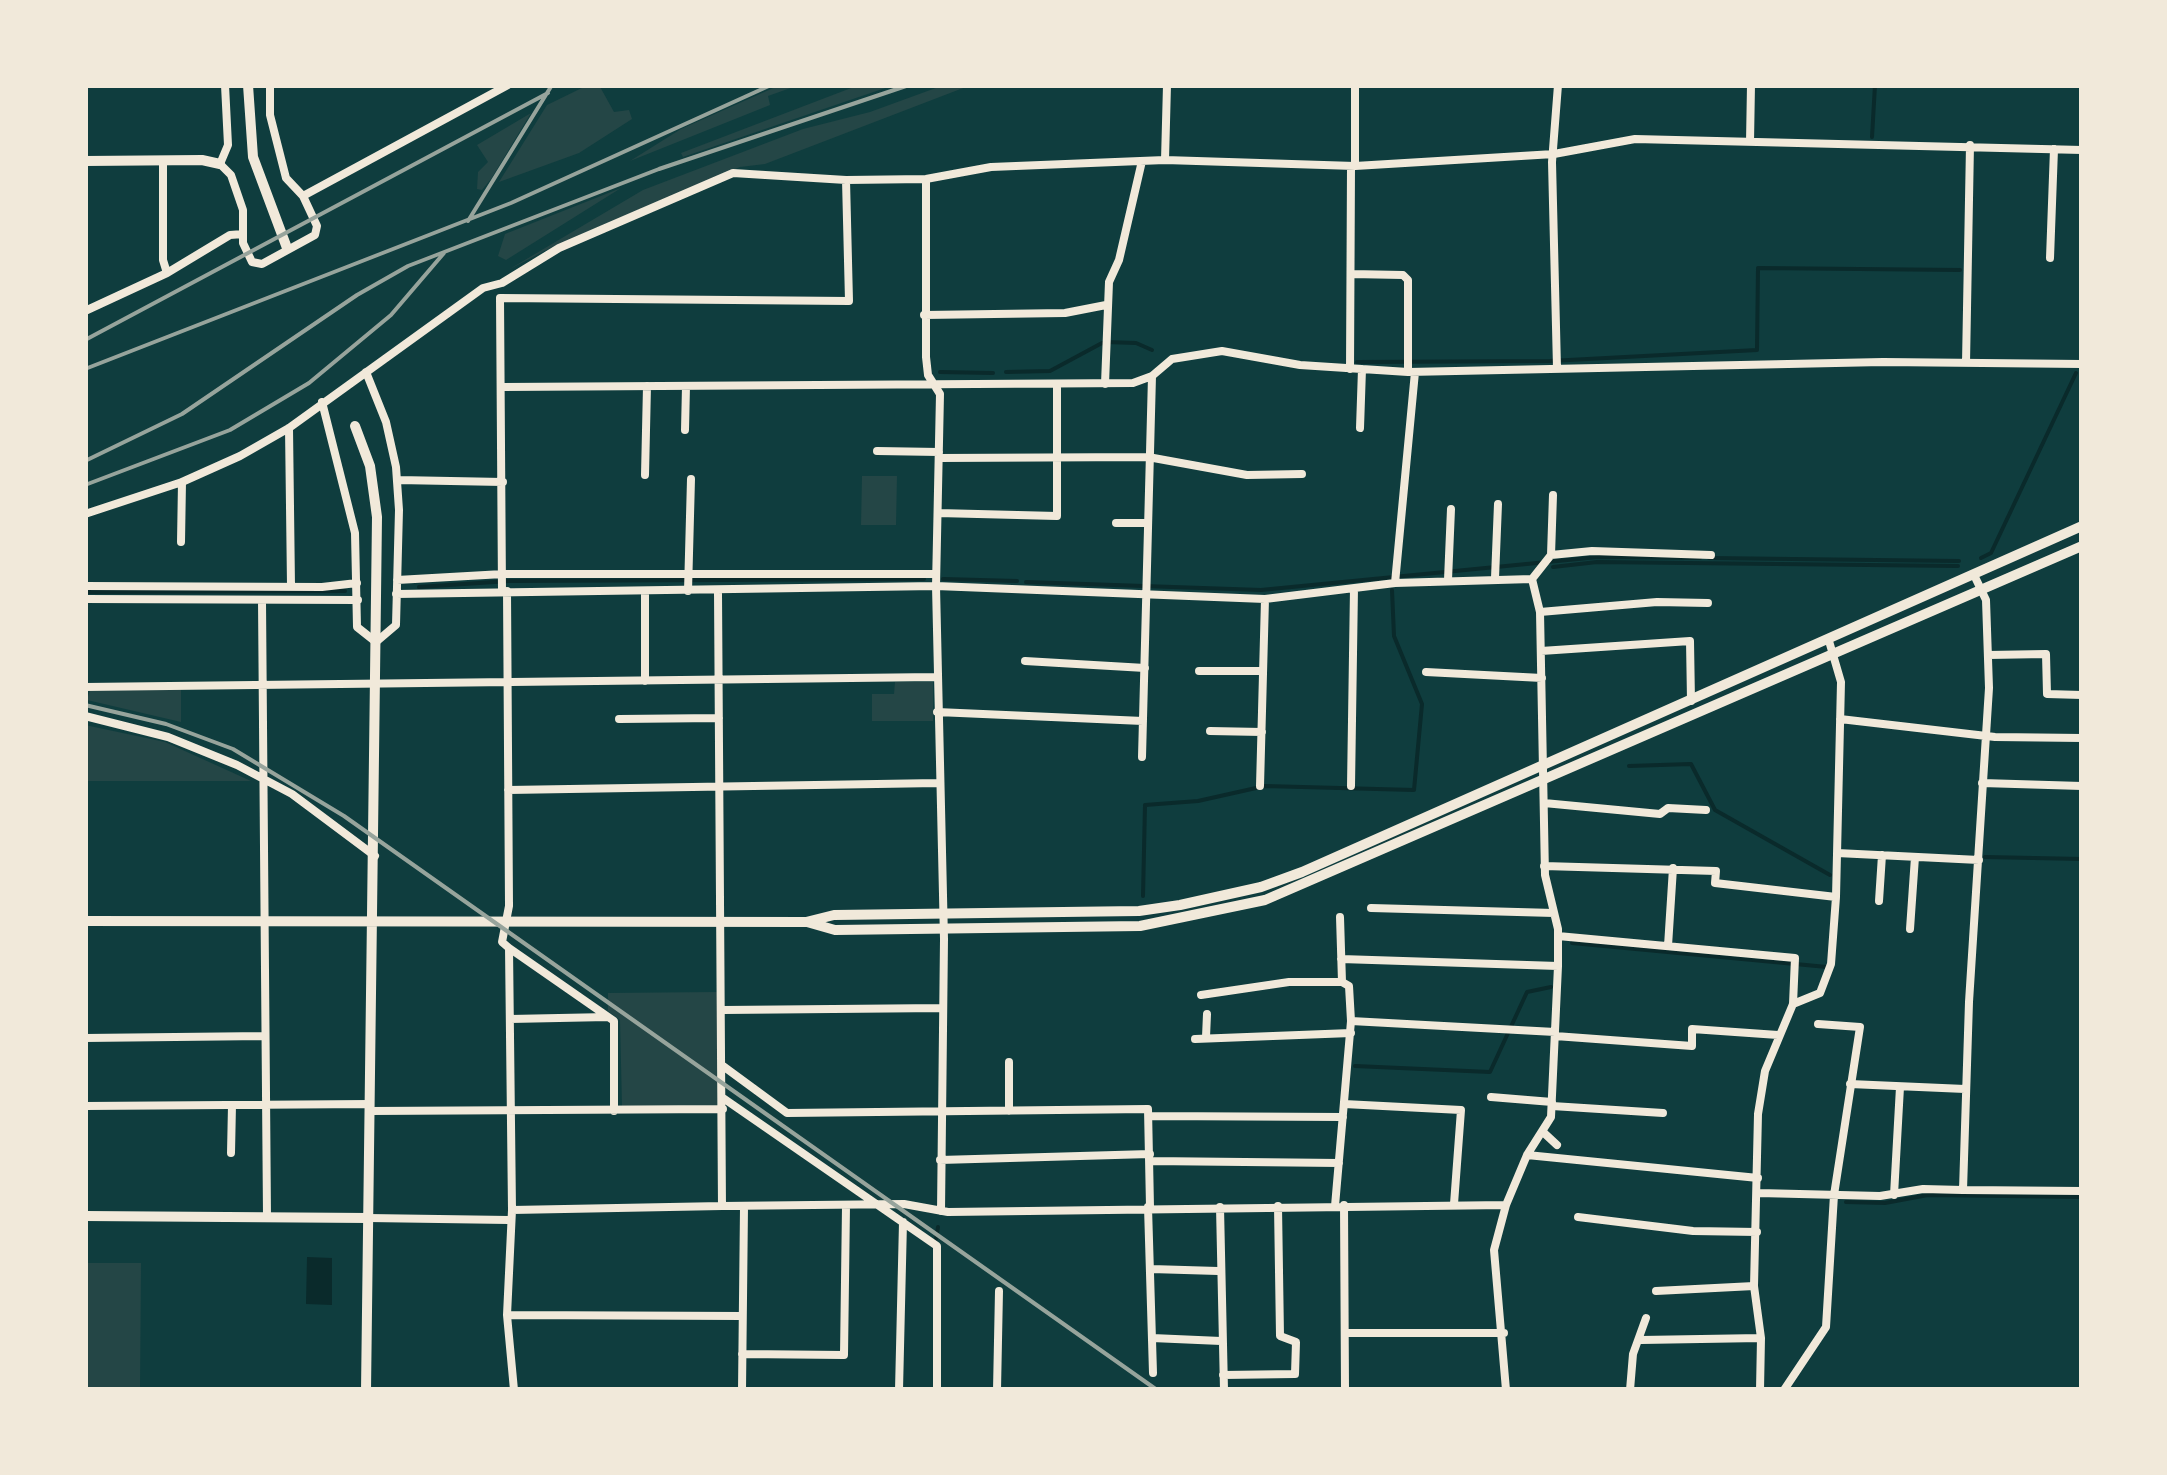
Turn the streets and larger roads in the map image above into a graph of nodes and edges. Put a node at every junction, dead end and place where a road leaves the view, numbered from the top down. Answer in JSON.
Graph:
{"nodes":[{"id":1,"x":225,"y":85,"type":"edge"},
{"id":2,"x":248,"y":85,"type":"edge"},
{"id":3,"x":270,"y":85,"type":"edge"},
{"id":4,"x":1166,"y":85,"type":"edge"},
{"id":5,"x":1355,"y":85,"type":"edge"},
{"id":6,"x":1558,"y":85,"type":"edge"},
{"id":7,"x":1751,"y":85,"type":"edge"},
{"id":8,"x":510,"y":86,"type":"edge"},
{"id":9,"x":1750,"y":142,"type":"junction"},
{"id":10,"x":1970,"y":146,"type":"junction"},
{"id":11,"x":2054,"y":149,"type":"junction"},
{"id":12,"x":2082,"y":150,"type":"edge"},
{"id":13,"x":1554,"y":154,"type":"junction"},
{"id":14,"x":1165,"y":160,"type":"junction"},
{"id":15,"x":85,"y":161,"type":"edge"},
{"id":16,"x":163,"y":161,"type":"junction"},
{"id":17,"x":1142,"y":161,"type":"junction"},
{"id":18,"x":220,"y":164,"type":"junction"},
{"id":19,"x":1353,"y":166,"type":"junction"},
{"id":20,"x":926,"y":178,"type":"junction"},
{"id":21,"x":846,"y":180,"type":"junction"},
{"id":22,"x":303,"y":196,"type":"junction"},
{"id":23,"x":243,"y":234,"type":"junction"},
{"id":24,"x":287,"y":248,"type":"dead end"},
{"id":25,"x":2050,"y":258,"type":"dead end"},
{"id":26,"x":167,"y":273,"type":"junction"},
{"id":27,"x":1352,"y":274,"type":"junction"},
{"id":28,"x":502,"y":283,"type":"junction"},
{"id":29,"x":500,"y":298,"type":"junction"},
{"id":30,"x":1106,"y":305,"type":"junction"},
{"id":31,"x":85,"y":311,"type":"edge"},
{"id":32,"x":924,"y":315,"type":"junction"},
{"id":33,"x":1557,"y":363,"type":"junction"},
{"id":34,"x":1966,"y":363,"type":"junction"},
{"id":35,"x":2082,"y":364,"type":"edge"},
{"id":36,"x":1410,"y":368,"type":"junction"},
{"id":37,"x":1350,"y":369,"type":"junction"},
{"id":38,"x":1362,"y":370,"type":"junction"},
{"id":39,"x":366,"y":372,"type":"junction"},
{"id":40,"x":1152,"y":376,"type":"junction"},
{"id":41,"x":934,"y":384,"type":"junction"},
{"id":42,"x":1057,"y":384,"type":"junction"},
{"id":43,"x":1105,"y":384,"type":"junction"},
{"id":44,"x":647,"y":386,"type":"junction"},
{"id":45,"x":686,"y":386,"type":"junction"},
{"id":46,"x":503,"y":387,"type":"junction"},
{"id":47,"x":322,"y":402,"type":"junction"},
{"id":48,"x":355,"y":426,"type":"dead end"},
{"id":49,"x":289,"y":428,"type":"junction"},
{"id":50,"x":1360,"y":428,"type":"dead end"},
{"id":51,"x":685,"y":430,"type":"dead end"},
{"id":52,"x":877,"y":451,"type":"dead end"},
{"id":53,"x":939,"y":455,"type":"junction"},
{"id":54,"x":1148,"y":457,"type":"junction"},
{"id":55,"x":1057,"y":458,"type":"junction"},
{"id":56,"x":1302,"y":474,"type":"dead end"},
{"id":57,"x":645,"y":475,"type":"dead end"},
{"id":58,"x":692,"y":479,"type":"dead end"},
{"id":59,"x":398,"y":480,"type":"junction"},
{"id":60,"x":182,"y":482,"type":"junction"},
{"id":61,"x":503,"y":482,"type":"junction"},
{"id":62,"x":1553,"y":495,"type":"dead end"},
{"id":63,"x":1498,"y":504,"type":"dead end"},
{"id":64,"x":1450,"y":509,"type":"dead end"},
{"id":65,"x":938,"y":513,"type":"junction"},
{"id":66,"x":85,"y":514,"type":"edge"},
{"id":67,"x":1116,"y":523,"type":"dead end"},
{"id":68,"x":1146,"y":524,"type":"junction"},
{"id":69,"x":85,"y":526,"type":"edge"},
{"id":70,"x":2081,"y":530,"type":"edge"},
{"id":71,"x":181,"y":542,"type":"dead end"},
{"id":72,"x":2082,"y":546,"type":"edge"},
{"id":73,"x":1710,"y":555,"type":"dead end"},
{"id":74,"x":1549,"y":557,"type":"junction"},
{"id":75,"x":1495,"y":571,"type":"junction"},
{"id":76,"x":936,"y":574,"type":"junction"},
{"id":77,"x":1448,"y":575,"type":"junction"},
{"id":78,"x":1975,"y":577,"type":"junction"},
{"id":79,"x":1395,"y":579,"type":"junction"},
{"id":80,"x":396,"y":580,"type":"junction"},
{"id":81,"x":1532,"y":580,"type":"junction"},
{"id":82,"x":358,"y":582,"type":"junction"},
{"id":83,"x":503,"y":583,"type":"junction"},
{"id":84,"x":688,"y":583,"type":"junction"},
{"id":85,"x":85,"y":586,"type":"edge"},
{"id":86,"x":291,"y":586,"type":"junction"},
{"id":87,"x":936,"y":586,"type":"junction"},
{"id":88,"x":1146,"y":588,"type":"junction"},
{"id":89,"x":1354,"y":588,"type":"junction"},
{"id":90,"x":1982,"y":590,"type":"junction"},
{"id":91,"x":646,"y":592,"type":"junction"},
{"id":92,"x":718,"y":592,"type":"junction"},
{"id":93,"x":396,"y":594,"type":"junction"},
{"id":94,"x":1265,"y":598,"type":"junction"},
{"id":95,"x":85,"y":599,"type":"edge"},
{"id":96,"x":358,"y":600,"type":"junction"},
{"id":97,"x":262,"y":601,"type":"junction"},
{"id":98,"x":1708,"y":602,"type":"dead end"},
{"id":99,"x":1540,"y":612,"type":"junction"},
{"id":100,"x":1887,"y":615,"type":"junction"},
{"id":101,"x":1894,"y":629,"type":"junction"},
{"id":102,"x":1830,"y":640,"type":"junction"},
{"id":103,"x":376,"y":642,"type":"junction"},
{"id":104,"x":1541,"y":651,"type":"junction"},
{"id":105,"x":1836,"y":654,"type":"junction"},
{"id":106,"x":1988,"y":655,"type":"junction"},
{"id":107,"x":1026,"y":661,"type":"dead end"},
{"id":108,"x":1145,"y":668,"type":"junction"},
{"id":109,"x":1768,"y":668,"type":"junction"},
{"id":110,"x":1199,"y":670,"type":"dead end"},
{"id":111,"x":1263,"y":671,"type":"junction"},
{"id":112,"x":1426,"y":672,"type":"dead end"},
{"id":113,"x":936,"y":678,"type":"junction"},
{"id":114,"x":1542,"y":678,"type":"junction"},
{"id":115,"x":718,"y":680,"type":"junction"},
{"id":116,"x":645,"y":681,"type":"junction"},
{"id":117,"x":1774,"y":681,"type":"junction"},
{"id":118,"x":376,"y":682,"type":"junction"},
{"id":119,"x":506,"y":682,"type":"junction"},
{"id":120,"x":262,"y":685,"type":"junction"},
{"id":121,"x":85,"y":687,"type":"edge"},
{"id":122,"x":2082,"y":695,"type":"edge"},
{"id":123,"x":1692,"y":701,"type":"junction"},
{"id":124,"x":937,"y":712,"type":"junction"},
{"id":125,"x":1697,"y":714,"type":"junction"},
{"id":126,"x":85,"y":716,"type":"edge"},
{"id":127,"x":719,"y":718,"type":"junction"},
{"id":128,"x":620,"y":719,"type":"dead end"},
{"id":129,"x":1840,"y":719,"type":"junction"},
{"id":130,"x":1144,"y":720,"type":"junction"},
{"id":131,"x":1210,"y":732,"type":"dead end"},
{"id":132,"x":1262,"y":732,"type":"junction"},
{"id":133,"x":1986,"y":735,"type":"junction"},
{"id":134,"x":1607,"y":738,"type":"junction"},
{"id":135,"x":2082,"y":738,"type":"edge"},
{"id":136,"x":1613,"y":752,"type":"junction"},
{"id":137,"x":1142,"y":757,"type":"dead end"},
{"id":138,"x":1545,"y":765,"type":"junction"},
{"id":139,"x":263,"y":780,"type":"junction"},
{"id":140,"x":1545,"y":781,"type":"junction"},
{"id":141,"x":938,"y":783,"type":"junction"},
{"id":142,"x":1982,"y":783,"type":"junction"},
{"id":143,"x":720,"y":786,"type":"junction"},
{"id":144,"x":1260,"y":786,"type":"dead end"},
{"id":145,"x":1351,"y":786,"type":"dead end"},
{"id":146,"x":2082,"y":786,"type":"edge"},
{"id":147,"x":508,"y":790,"type":"junction"},
{"id":148,"x":1471,"y":798,"type":"junction"},
{"id":149,"x":1544,"y":804,"type":"junction"},
{"id":150,"x":1706,"y":810,"type":"dead end"},
{"id":151,"x":1476,"y":811,"type":"junction"},
{"id":152,"x":1395,"y":832,"type":"junction"},
{"id":153,"x":1400,"y":845,"type":"junction"},
{"id":154,"x":1837,"y":853,"type":"junction"},
{"id":155,"x":375,"y":856,"type":"junction"},
{"id":156,"x":1882,"y":856,"type":"junction"},
{"id":157,"x":1915,"y":857,"type":"junction"},
{"id":158,"x":1979,"y":860,"type":"junction"},
{"id":159,"x":1544,"y":866,"type":"junction"},
{"id":160,"x":1673,"y":868,"type":"junction"},
{"id":161,"x":1219,"y":897,"type":"junction"},
{"id":162,"x":1836,"y":897,"type":"junction"},
{"id":163,"x":1879,"y":900,"type":"dead end"},
{"id":164,"x":1180,"y":905,"type":"junction"},
{"id":165,"x":1371,"y":908,"type":"dead end"},
{"id":166,"x":1223,"y":911,"type":"junction"},
{"id":167,"x":1055,"y":912,"type":"junction"},
{"id":168,"x":1097,"y":912,"type":"junction"},
{"id":169,"x":983,"y":913,"type":"junction"},
{"id":170,"x":1554,"y":913,"type":"junction"},
{"id":171,"x":942,"y":914,"type":"junction"},
{"id":172,"x":1340,"y":917,"type":"dead end"},
{"id":173,"x":1183,"y":919,"type":"junction"},
{"id":174,"x":85,"y":920,"type":"edge"},
{"id":175,"x":266,"y":920,"type":"junction"},
{"id":176,"x":374,"y":921,"type":"junction"},
{"id":177,"x":806,"y":922,"type":"junction"},
{"id":178,"x":506,"y":923,"type":"junction"},
{"id":179,"x":722,"y":923,"type":"junction"},
{"id":180,"x":1098,"y":927,"type":"junction"},
{"id":181,"x":984,"y":928,"type":"junction"},
{"id":182,"x":1055,"y":928,"type":"junction"},
{"id":183,"x":943,"y":929,"type":"junction"},
{"id":184,"x":1910,"y":930,"type":"dead end"},
{"id":185,"x":1558,"y":936,"type":"junction"},
{"id":186,"x":1668,"y":946,"type":"junction"},
{"id":187,"x":509,"y":948,"type":"junction"},
{"id":188,"x":1340,"y":960,"type":"junction"},
{"id":189,"x":1558,"y":966,"type":"junction"},
{"id":190,"x":1342,"y":982,"type":"junction"},
{"id":191,"x":1201,"y":995,"type":"dead end"},
{"id":192,"x":1792,"y":1004,"type":"junction"},
{"id":193,"x":944,"y":1008,"type":"junction"},
{"id":194,"x":723,"y":1010,"type":"junction"},
{"id":195,"x":1207,"y":1014,"type":"dead end"},
{"id":196,"x":608,"y":1017,"type":"junction"},
{"id":197,"x":510,"y":1019,"type":"junction"},
{"id":198,"x":1351,"y":1022,"type":"junction"},
{"id":199,"x":1818,"y":1024,"type":"dead end"},
{"id":200,"x":1351,"y":1033,"type":"junction"},
{"id":201,"x":1555,"y":1034,"type":"junction"},
{"id":202,"x":1778,"y":1035,"type":"junction"},
{"id":203,"x":264,"y":1036,"type":"junction"},
{"id":204,"x":1206,"y":1036,"type":"junction"},
{"id":205,"x":85,"y":1038,"type":"edge"},
{"id":206,"x":1195,"y":1039,"type":"dead end"},
{"id":207,"x":1009,"y":1062,"type":"dead end"},
{"id":208,"x":723,"y":1066,"type":"junction"},
{"id":209,"x":1850,"y":1084,"type":"junction"},
{"id":210,"x":1900,"y":1087,"type":"junction"},
{"id":211,"x":1965,"y":1089,"type":"junction"},
{"id":212,"x":1491,"y":1097,"type":"dead end"},
{"id":213,"x":723,"y":1098,"type":"junction"},
{"id":214,"x":1344,"y":1104,"type":"junction"},
{"id":215,"x":1552,"y":1104,"type":"junction"},
{"id":216,"x":85,"y":1106,"type":"edge"},
{"id":217,"x":232,"y":1106,"type":"junction"},
{"id":218,"x":265,"y":1106,"type":"junction"},
{"id":219,"x":370,"y":1107,"type":"junction"},
{"id":220,"x":723,"y":1109,"type":"junction"},
{"id":221,"x":511,"y":1110,"type":"junction"},
{"id":222,"x":1009,"y":1110,"type":"junction"},
{"id":223,"x":614,"y":1111,"type":"junction"},
{"id":224,"x":940,"y":1111,"type":"junction"},
{"id":225,"x":1663,"y":1113,"type":"dead end"},
{"id":226,"x":1150,"y":1116,"type":"junction"},
{"id":227,"x":1343,"y":1118,"type":"junction"},
{"id":228,"x":1544,"y":1132,"type":"junction"},
{"id":229,"x":1557,"y":1145,"type":"dead end"},
{"id":230,"x":232,"y":1153,"type":"dead end"},
{"id":231,"x":1527,"y":1155,"type":"junction"},
{"id":232,"x":1150,"y":1158,"type":"junction"},
{"id":233,"x":940,"y":1160,"type":"junction"},
{"id":234,"x":1339,"y":1162,"type":"junction"},
{"id":235,"x":1758,"y":1178,"type":"junction"},
{"id":236,"x":1963,"y":1190,"type":"junction"},
{"id":237,"x":2082,"y":1191,"type":"edge"},
{"id":238,"x":1759,"y":1194,"type":"junction"},
{"id":239,"x":1834,"y":1195,"type":"junction"},
{"id":240,"x":1894,"y":1195,"type":"junction"},
{"id":241,"x":1454,"y":1204,"type":"junction"},
{"id":242,"x":1340,"y":1205,"type":"junction"},
{"id":243,"x":1506,"y":1205,"type":"junction"},
{"id":244,"x":722,"y":1206,"type":"junction"},
{"id":245,"x":846,"y":1206,"type":"junction"},
{"id":246,"x":878,"y":1206,"type":"junction"},
{"id":247,"x":1278,"y":1206,"type":"junction"},
{"id":248,"x":744,"y":1207,"type":"junction"},
{"id":249,"x":1220,"y":1207,"type":"junction"},
{"id":250,"x":1149,"y":1208,"type":"junction"},
{"id":251,"x":940,"y":1212,"type":"junction"},
{"id":252,"x":510,"y":1215,"type":"junction"},
{"id":253,"x":85,"y":1216,"type":"edge"},
{"id":254,"x":268,"y":1216,"type":"junction"},
{"id":255,"x":1578,"y":1217,"type":"dead end"},
{"id":256,"x":368,"y":1218,"type":"junction"},
{"id":257,"x":903,"y":1222,"type":"junction"},
{"id":258,"x":1758,"y":1232,"type":"junction"},
{"id":259,"x":1151,"y":1268,"type":"junction"},
{"id":260,"x":1218,"y":1271,"type":"junction"},
{"id":261,"x":1754,"y":1286,"type":"junction"},
{"id":262,"x":1656,"y":1290,"type":"dead end"},
{"id":263,"x":998,"y":1291,"type":"dead end"},
{"id":264,"x":508,"y":1315,"type":"junction"},
{"id":265,"x":742,"y":1316,"type":"junction"},
{"id":266,"x":1646,"y":1318,"type":"dead end"},
{"id":267,"x":1347,"y":1333,"type":"junction"},
{"id":268,"x":1504,"y":1333,"type":"junction"},
{"id":269,"x":1152,"y":1338,"type":"junction"},
{"id":270,"x":1761,"y":1338,"type":"junction"},
{"id":271,"x":1641,"y":1340,"type":"junction"},
{"id":272,"x":1222,"y":1341,"type":"junction"},
{"id":273,"x":742,"y":1354,"type":"junction"},
{"id":274,"x":1153,"y":1373,"type":"dead end"},
{"id":275,"x":1223,"y":1375,"type":"junction"},
{"id":276,"x":366,"y":1390,"type":"edge"},
{"id":277,"x":514,"y":1390,"type":"edge"},
{"id":278,"x":742,"y":1390,"type":"edge"},
{"id":279,"x":900,"y":1390,"type":"edge"},
{"id":280,"x":938,"y":1390,"type":"edge"},
{"id":281,"x":997,"y":1390,"type":"edge"},
{"id":282,"x":1224,"y":1390,"type":"edge"},
{"id":283,"x":1345,"y":1390,"type":"edge"},
{"id":284,"x":1506,"y":1390,"type":"edge"},
{"id":285,"x":1630,"y":1390,"type":"edge"},
{"id":286,"x":1760,"y":1390,"type":"edge"},
{"id":287,"x":1784,"y":1390,"type":"edge"}],
"edges":[{"from":1,"to":18,"type":"street"},
{"from":2,"to":24,"type":"street"},
{"from":3,"to":22,"type":"street"},
{"from":4,"to":14,"type":"street"},
{"from":5,"to":19,"type":"street"},
{"from":6,"to":13,"type":"street"},
{"from":7,"to":9,"type":"street"},
{"from":8,"to":22,"type":"street"},
{"from":9,"to":10,"type":"street"},
{"from":9,"to":13,"type":"street"},
{"from":10,"to":11,"type":"street"},
{"from":10,"to":34,"type":"street"},
{"from":11,"to":12,"type":"street"},
{"from":11,"to":25,"type":"street"},
{"from":13,"to":19,"type":"street"},
{"from":13,"to":33,"type":"street"},
{"from":14,"to":17,"type":"street"},
{"from":14,"to":19,"type":"street"},
{"from":15,"to":16,"type":"street"},
{"from":16,"to":18,"type":"street"},
{"from":16,"to":26,"type":"street"},
{"from":17,"to":20,"type":"street"},
{"from":17,"to":30,"type":"street"},
{"from":18,"to":23,"type":"street"},
{"from":19,"to":27,"type":"street"},
{"from":20,"to":21,"type":"street"},
{"from":20,"to":32,"type":"street"},
{"from":21,"to":28,"type":"street"},
{"from":21,"to":29,"type":"street"},
{"from":22,"to":23,"type":"street"},
{"from":23,"to":26,"type":"street"},
{"from":26,"to":31,"type":"street"},
{"from":27,"to":36,"type":"street"},
{"from":27,"to":37,"type":"street"},
{"from":28,"to":29,"type":"street"},
{"from":28,"to":39,"type":"street"},
{"from":29,"to":46,"type":"street"},
{"from":30,"to":32,"type":"street"},
{"from":30,"to":43,"type":"street"},
{"from":32,"to":41,"type":"street"},
{"from":33,"to":34,"type":"street"},
{"from":33,"to":36,"type":"street"},
{"from":34,"to":35,"type":"street"},
{"from":36,"to":38,"type":"street"},
{"from":36,"to":79,"type":"street"},
{"from":37,"to":38,"type":"street"},
{"from":37,"to":40,"type":"street"},
{"from":38,"to":50,"type":"street"},
{"from":39,"to":47,"type":"street"},
{"from":39,"to":59,"type":"street"},
{"from":40,"to":43,"type":"street"},
{"from":40,"to":54,"type":"street"},
{"from":41,"to":42,"type":"street"},
{"from":41,"to":45,"type":"street"},
{"from":41,"to":53,"type":"street"},
{"from":42,"to":43,"type":"street"},
{"from":42,"to":55,"type":"street"},
{"from":44,"to":45,"type":"street"},
{"from":44,"to":46,"type":"street"},
{"from":44,"to":57,"type":"street"},
{"from":45,"to":51,"type":"street"},
{"from":46,"to":61,"type":"street"},
{"from":47,"to":49,"type":"street"},
{"from":47,"to":82,"type":"street"},
{"from":48,"to":103,"type":"street"},
{"from":49,"to":60,"type":"street"},
{"from":49,"to":86,"type":"street"},
{"from":52,"to":53,"type":"street"},
{"from":53,"to":55,"type":"street"},
{"from":53,"to":65,"type":"street"},
{"from":54,"to":55,"type":"street"},
{"from":54,"to":56,"type":"street"},
{"from":54,"to":68,"type":"street"},
{"from":55,"to":65,"type":"street"},
{"from":58,"to":84,"type":"street"},
{"from":59,"to":61,"type":"street"},
{"from":59,"to":80,"type":"street"},
{"from":60,"to":66,"type":"street"},
{"from":60,"to":71,"type":"street"},
{"from":61,"to":83,"type":"street"},
{"from":62,"to":74,"type":"street"},
{"from":63,"to":75,"type":"street"},
{"from":64,"to":77,"type":"street"},
{"from":65,"to":76,"type":"street"},
{"from":66,"to":69,"type":"street"},
{"from":67,"to":68,"type":"street"},
{"from":68,"to":88,"type":"street"},
{"from":70,"to":78,"type":"street"},
{"from":72,"to":90,"type":"street"},
{"from":73,"to":74,"type":"street"},
{"from":74,"to":81,"type":"street"},
{"from":75,"to":77,"type":"street"},
{"from":75,"to":81,"type":"street"},
{"from":76,"to":84,"type":"street"},
{"from":76,"to":87,"type":"street"},
{"from":77,"to":79,"type":"street"},
{"from":78,"to":90,"type":"street"},
{"from":78,"to":100,"type":"street"},
{"from":79,"to":89,"type":"street"},
{"from":80,"to":83,"type":"street"},
{"from":80,"to":93,"type":"street"},
{"from":81,"to":99,"type":"street"},
{"from":82,"to":86,"type":"street"},
{"from":82,"to":96,"type":"street"},
{"from":83,"to":84,"type":"street"},
{"from":83,"to":91,"type":"street"},
{"from":83,"to":93,"type":"street"},
{"from":83,"to":119,"type":"street"},
{"from":84,"to":91,"type":"street"},
{"from":84,"to":92,"type":"street"},
{"from":85,"to":86,"type":"street"},
{"from":87,"to":88,"type":"street"},
{"from":87,"to":92,"type":"street"},
{"from":87,"to":113,"type":"street"},
{"from":88,"to":94,"type":"street"},
{"from":88,"to":108,"type":"street"},
{"from":89,"to":94,"type":"street"},
{"from":89,"to":145,"type":"street"},
{"from":90,"to":101,"type":"street"},
{"from":90,"to":106,"type":"street"},
{"from":91,"to":116,"type":"street"},
{"from":92,"to":115,"type":"street"},
{"from":93,"to":103,"type":"street"},
{"from":94,"to":111,"type":"street"},
{"from":95,"to":97,"type":"street"},
{"from":96,"to":97,"type":"street"},
{"from":96,"to":103,"type":"street"},
{"from":97,"to":120,"type":"street"},
{"from":98,"to":99,"type":"street"},
{"from":99,"to":104,"type":"street"},
{"from":100,"to":101,"type":"street"},
{"from":100,"to":102,"type":"street"},
{"from":101,"to":105,"type":"street"},
{"from":102,"to":105,"type":"street"},
{"from":102,"to":109,"type":"street"},
{"from":103,"to":118,"type":"street"},
{"from":104,"to":114,"type":"street"},
{"from":104,"to":123,"type":"street"},
{"from":105,"to":117,"type":"street"},
{"from":105,"to":129,"type":"street"},
{"from":106,"to":122,"type":"street"},
{"from":106,"to":133,"type":"street"},
{"from":107,"to":108,"type":"street"},
{"from":108,"to":130,"type":"street"},
{"from":109,"to":117,"type":"street"},
{"from":109,"to":123,"type":"street"},
{"from":110,"to":111,"type":"street"},
{"from":111,"to":132,"type":"street"},
{"from":112,"to":114,"type":"street"},
{"from":113,"to":115,"type":"street"},
{"from":113,"to":124,"type":"street"},
{"from":114,"to":138,"type":"street"},
{"from":115,"to":116,"type":"street"},
{"from":115,"to":127,"type":"street"},
{"from":116,"to":119,"type":"street"},
{"from":117,"to":125,"type":"street"},
{"from":118,"to":119,"type":"street"},
{"from":118,"to":120,"type":"street"},
{"from":118,"to":155,"type":"street"},
{"from":119,"to":147,"type":"street"},
{"from":120,"to":121,"type":"street"},
{"from":120,"to":139,"type":"street"},
{"from":123,"to":125,"type":"street"},
{"from":123,"to":134,"type":"street"},
{"from":124,"to":130,"type":"street"},
{"from":124,"to":141,"type":"street"},
{"from":125,"to":136,"type":"street"},
{"from":126,"to":139,"type":"street"},
{"from":127,"to":128,"type":"street"},
{"from":127,"to":143,"type":"street"},
{"from":129,"to":133,"type":"street"},
{"from":129,"to":154,"type":"street"},
{"from":130,"to":137,"type":"street"},
{"from":131,"to":132,"type":"street"},
{"from":132,"to":144,"type":"street"},
{"from":133,"to":135,"type":"street"},
{"from":133,"to":142,"type":"street"},
{"from":134,"to":136,"type":"street"},
{"from":134,"to":138,"type":"street"},
{"from":136,"to":140,"type":"street"},
{"from":138,"to":140,"type":"street"},
{"from":138,"to":148,"type":"street"},
{"from":139,"to":155,"type":"street"},
{"from":139,"to":175,"type":"street"},
{"from":140,"to":149,"type":"street"},
{"from":140,"to":151,"type":"street"},
{"from":141,"to":143,"type":"street"},
{"from":141,"to":171,"type":"street"},
{"from":142,"to":146,"type":"street"},
{"from":142,"to":158,"type":"street"},
{"from":143,"to":147,"type":"street"},
{"from":143,"to":179,"type":"street"},
{"from":147,"to":178,"type":"street"},
{"from":148,"to":151,"type":"street"},
{"from":148,"to":152,"type":"street"},
{"from":149,"to":150,"type":"street"},
{"from":149,"to":159,"type":"street"},
{"from":151,"to":153,"type":"street"},
{"from":152,"to":153,"type":"street"},
{"from":152,"to":161,"type":"street"},
{"from":153,"to":166,"type":"street"},
{"from":154,"to":156,"type":"street"},
{"from":154,"to":162,"type":"street"},
{"from":155,"to":176,"type":"street"},
{"from":156,"to":157,"type":"street"},
{"from":156,"to":163,"type":"street"},
{"from":157,"to":158,"type":"street"},
{"from":157,"to":184,"type":"street"},
{"from":158,"to":211,"type":"street"},
{"from":159,"to":160,"type":"street"},
{"from":159,"to":170,"type":"street"},
{"from":160,"to":162,"type":"street"},
{"from":160,"to":186,"type":"street"},
{"from":161,"to":164,"type":"street"},
{"from":161,"to":166,"type":"street"},
{"from":162,"to":192,"type":"street"},
{"from":164,"to":168,"type":"street"},
{"from":164,"to":173,"type":"street"},
{"from":165,"to":170,"type":"street"},
{"from":166,"to":173,"type":"street"},
{"from":167,"to":168,"type":"street"},
{"from":167,"to":169,"type":"street"},
{"from":167,"to":182,"type":"street"},
{"from":168,"to":180,"type":"street"},
{"from":169,"to":171,"type":"street"},
{"from":169,"to":181,"type":"street"},
{"from":170,"to":185,"type":"street"},
{"from":171,"to":177,"type":"street"},
{"from":171,"to":183,"type":"street"},
{"from":172,"to":188,"type":"street"},
{"from":173,"to":180,"type":"street"},
{"from":174,"to":175,"type":"street"},
{"from":175,"to":176,"type":"street"},
{"from":175,"to":203,"type":"street"},
{"from":176,"to":178,"type":"street"},
{"from":176,"to":219,"type":"street"},
{"from":177,"to":179,"type":"street"},
{"from":177,"to":183,"type":"street"},
{"from":178,"to":179,"type":"street"},
{"from":178,"to":187,"type":"street"},
{"from":179,"to":194,"type":"street"},
{"from":180,"to":182,"type":"street"},
{"from":181,"to":182,"type":"street"},
{"from":181,"to":183,"type":"street"},
{"from":183,"to":193,"type":"street"},
{"from":185,"to":186,"type":"street"},
{"from":185,"to":189,"type":"street"},
{"from":186,"to":192,"type":"street"},
{"from":187,"to":196,"type":"street"},
{"from":187,"to":197,"type":"street"},
{"from":188,"to":189,"type":"street"},
{"from":188,"to":190,"type":"street"},
{"from":189,"to":201,"type":"street"},
{"from":190,"to":191,"type":"street"},
{"from":190,"to":198,"type":"street"},
{"from":192,"to":202,"type":"street"},
{"from":193,"to":194,"type":"street"},
{"from":193,"to":224,"type":"street"},
{"from":194,"to":208,"type":"street"},
{"from":195,"to":204,"type":"street"},
{"from":196,"to":197,"type":"street"},
{"from":196,"to":223,"type":"street"},
{"from":197,"to":221,"type":"street"},
{"from":198,"to":200,"type":"street"},
{"from":198,"to":201,"type":"street"},
{"from":199,"to":209,"type":"street"},
{"from":200,"to":204,"type":"street"},
{"from":200,"to":214,"type":"street"},
{"from":201,"to":202,"type":"street"},
{"from":201,"to":215,"type":"street"},
{"from":202,"to":235,"type":"street"},
{"from":203,"to":205,"type":"street"},
{"from":203,"to":218,"type":"street"},
{"from":204,"to":206,"type":"street"},
{"from":207,"to":222,"type":"street"},
{"from":208,"to":213,"type":"street"},
{"from":208,"to":224,"type":"street"},
{"from":209,"to":210,"type":"street"},
{"from":209,"to":239,"type":"street"},
{"from":210,"to":211,"type":"street"},
{"from":210,"to":240,"type":"street"},
{"from":211,"to":236,"type":"street"},
{"from":212,"to":215,"type":"street"},
{"from":213,"to":220,"type":"street"},
{"from":213,"to":246,"type":"street"},
{"from":214,"to":227,"type":"street"},
{"from":214,"to":241,"type":"street"},
{"from":215,"to":225,"type":"street"},
{"from":215,"to":228,"type":"street"},
{"from":216,"to":217,"type":"street"},
{"from":217,"to":218,"type":"street"},
{"from":217,"to":230,"type":"street"},
{"from":218,"to":219,"type":"street"},
{"from":218,"to":254,"type":"street"},
{"from":219,"to":221,"type":"street"},
{"from":219,"to":256,"type":"street"},
{"from":220,"to":223,"type":"street"},
{"from":220,"to":244,"type":"street"},
{"from":221,"to":223,"type":"street"},
{"from":221,"to":252,"type":"street"},
{"from":222,"to":224,"type":"street"},
{"from":222,"to":226,"type":"street"},
{"from":224,"to":233,"type":"street"},
{"from":226,"to":227,"type":"street"},
{"from":226,"to":232,"type":"street"},
{"from":227,"to":234,"type":"street"},
{"from":228,"to":229,"type":"street"},
{"from":228,"to":231,"type":"street"},
{"from":231,"to":235,"type":"street"},
{"from":231,"to":243,"type":"street"},
{"from":232,"to":233,"type":"street"},
{"from":232,"to":234,"type":"street"},
{"from":232,"to":250,"type":"street"},
{"from":233,"to":251,"type":"street"},
{"from":234,"to":242,"type":"street"},
{"from":235,"to":238,"type":"street"},
{"from":236,"to":237,"type":"street"},
{"from":236,"to":240,"type":"street"},
{"from":238,"to":239,"type":"street"},
{"from":238,"to":258,"type":"street"},
{"from":239,"to":240,"type":"street"},
{"from":239,"to":287,"type":"street"},
{"from":241,"to":242,"type":"street"},
{"from":241,"to":243,"type":"street"},
{"from":242,"to":247,"type":"street"},
{"from":242,"to":267,"type":"street"},
{"from":243,"to":268,"type":"street"},
{"from":244,"to":248,"type":"street"},
{"from":244,"to":252,"type":"street"},
{"from":245,"to":246,"type":"street"},
{"from":245,"to":248,"type":"street"},
{"from":245,"to":273,"type":"street"},
{"from":246,"to":251,"type":"street"},
{"from":246,"to":257,"type":"street"},
{"from":247,"to":249,"type":"street"},
{"from":247,"to":275,"type":"street"},
{"from":248,"to":265,"type":"street"},
{"from":249,"to":250,"type":"street"},
{"from":249,"to":260,"type":"street"},
{"from":250,"to":251,"type":"street"},
{"from":250,"to":259,"type":"street"},
{"from":252,"to":256,"type":"street"},
{"from":252,"to":264,"type":"street"},
{"from":253,"to":254,"type":"street"},
{"from":254,"to":256,"type":"street"},
{"from":255,"to":258,"type":"street"},
{"from":256,"to":276,"type":"street"},
{"from":257,"to":279,"type":"street"},
{"from":257,"to":280,"type":"street"},
{"from":258,"to":261,"type":"street"},
{"from":259,"to":260,"type":"street"},
{"from":259,"to":269,"type":"street"},
{"from":260,"to":272,"type":"street"},
{"from":261,"to":262,"type":"street"},
{"from":261,"to":270,"type":"street"},
{"from":263,"to":281,"type":"street"},
{"from":264,"to":265,"type":"street"},
{"from":264,"to":277,"type":"street"},
{"from":265,"to":273,"type":"street"},
{"from":266,"to":271,"type":"street"},
{"from":267,"to":268,"type":"street"},
{"from":267,"to":283,"type":"street"},
{"from":268,"to":284,"type":"street"},
{"from":269,"to":272,"type":"street"},
{"from":269,"to":274,"type":"street"},
{"from":270,"to":271,"type":"street"},
{"from":270,"to":286,"type":"street"},
{"from":271,"to":285,"type":"street"},
{"from":272,"to":275,"type":"street"},
{"from":273,"to":278,"type":"street"},
{"from":275,"to":282,"type":"street"}]}
